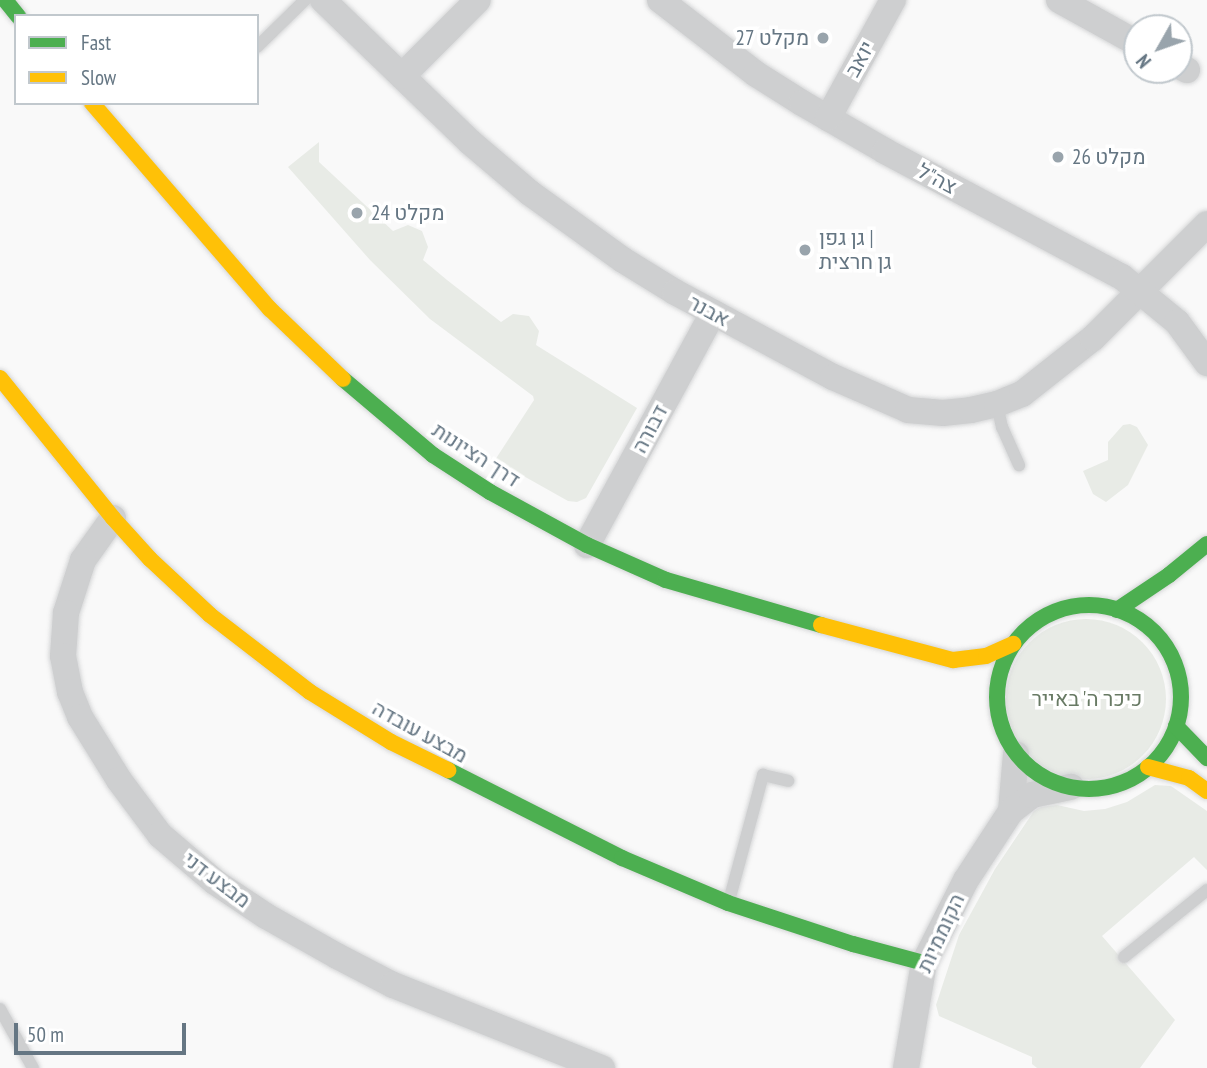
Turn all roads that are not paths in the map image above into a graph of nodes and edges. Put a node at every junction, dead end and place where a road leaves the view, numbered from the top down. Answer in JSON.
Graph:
{"nodes":[{"id":1,"x":5,"y":0,"type":"edge"},
{"id":2,"x":304,"y":0,"type":"edge"},
{"id":3,"x":323,"y":0,"type":"edge"},
{"id":4,"x":478,"y":0,"type":"edge"},
{"id":5,"x":660,"y":0,"type":"edge"},
{"id":6,"x":893,"y":0,"type":"edge"},
{"id":7,"x":1059,"y":0,"type":"edge"},
{"id":8,"x":16,"y":14,"type":"edge"},
{"id":9,"x":1123,"y":35,"type":"edge"},
{"id":10,"x":259,"y":45,"type":"edge"},
{"id":11,"x":402,"y":76,"type":"junction"},
{"id":12,"x":94,"y":105,"type":"edge"},
{"id":13,"x":828,"y":118,"type":"junction"},
{"id":14,"x":1207,"y":224,"type":"edge"},
{"id":15,"x":1142,"y":290,"type":"junction"},
{"id":16,"x":713,"y":313,"type":"junction"},
{"id":17,"x":1207,"y":363,"type":"edge"},
{"id":18,"x":0,"y":378,"type":"edge"},
{"id":19,"x":997,"y":404,"type":"junction"},
{"id":20,"x":1019,"y":464,"type":"dead end"},
{"id":21,"x":113,"y":518,"type":"junction"},
{"id":22,"x":1207,"y":544,"type":"edge"},
{"id":23,"x":587,"y":545,"type":"junction"},
{"id":24,"x":1169,"y":576,"type":"junction"},
{"id":25,"x":1117,"y":610,"type":"junction"},
{"id":26,"x":1153,"y":632,"type":"junction"},
{"id":27,"x":1013,"y":644,"type":"junction"},
{"id":28,"x":953,"y":660,"type":"junction"},
{"id":29,"x":967,"y":673,"type":"dead end"},
{"id":30,"x":979,"y":686,"type":"dead end"},
{"id":31,"x":998,"y":709,"type":"junction"},
{"id":32,"x":1176,"y":726,"type":"junction"},
{"id":33,"x":1016,"y":754,"type":"junction"},
{"id":34,"x":1207,"y":758,"type":"edge"},
{"id":35,"x":1148,"y":767,"type":"junction"},
{"id":36,"x":788,"y":781,"type":"dead end"},
{"id":37,"x":1072,"y":787,"type":"junction"},
{"id":38,"x":1207,"y":791,"type":"edge"},
{"id":39,"x":1011,"y":811,"type":"junction"},
{"id":40,"x":1207,"y":890,"type":"edge"},
{"id":41,"x":728,"y":903,"type":"junction"},
{"id":42,"x":1124,"y":957,"type":"dead end"},
{"id":43,"x":924,"y":963,"type":"junction"},
{"id":44,"x":0,"y":1009,"type":"edge"},
{"id":45,"x":33,"y":1068,"type":"edge"},
{"id":46,"x":602,"y":1068,"type":"edge"},
{"id":47,"x":906,"y":1068,"type":"edge"}],
"edges":[{"from":1,"to":8,"type":"street"},
{"from":2,"to":10,"type":"lane"},
{"from":3,"to":11,"type":"street","name":"אבנר"},
{"from":4,"to":11,"type":"street"},
{"from":5,"to":13,"type":"street","name":"צה\"ל"},
{"from":6,"to":13,"type":"street","name":"יואב"},
{"from":7,"to":9,"type":"street"},
{"from":11,"to":16,"type":"street","name":"אבנר"},
{"from":12,"to":23,"type":"street","name":"דרך הציונות"},
{"from":13,"to":15,"type":"street","name":"צה\"ל"},
{"from":14,"to":15,"type":"street","name":"אבנר"},
{"from":15,"to":17,"type":"street","name":"צה\"ל"},
{"from":15,"to":19,"type":"street","name":"אבנר"},
{"from":16,"to":19,"type":"street","name":"אבנר"},
{"from":16,"to":23,"type":"street","name":"דבורה"},
{"from":18,"to":21,"type":"street","name":"מבצע עובדה"},
{"from":19,"to":20,"type":"lane"},
{"from":21,"to":41,"type":"street","name":"מבצע עובדה"},
{"from":21,"to":46,"type":"street","name":"מבצע דני"},
{"from":22,"to":24,"type":"street"},
{"from":23,"to":28,"type":"street","name":"דרך הציונות"},
{"from":24,"to":25,"type":"street"},
{"from":24,"to":26,"type":"street"},
{"from":25,"to":26,"type":"street"},
{"from":25,"to":27,"type":"street"},
{"from":26,"to":32,"type":"street"},
{"from":27,"to":28,"type":"street","name":"דרך הציונות"},
{"from":27,"to":31,"type":"street"},
{"from":28,"to":29,"type":"street","name":"דרך הציונות"},
{"from":30,"to":31,"type":"street"},
{"from":31,"to":33,"type":"street"},
{"from":32,"to":34,"type":"street"},
{"from":32,"to":35,"type":"street"},
{"from":33,"to":37,"type":"street"},
{"from":33,"to":39,"type":"street","name":"הקוממיות"},
{"from":35,"to":37,"type":"street"},
{"from":35,"to":38,"type":"street"},
{"from":36,"to":41,"type":"lane"},
{"from":37,"to":39,"type":"street","name":"הקוממיות"},
{"from":39,"to":43,"type":"street","name":"הקוממיות"},
{"from":40,"to":42,"type":"lane"},
{"from":41,"to":43,"type":"street","name":"מבצע עובדה"},
{"from":43,"to":47,"type":"street","name":"הקוממיות"},
{"from":44,"to":45,"type":"lane"}]}
